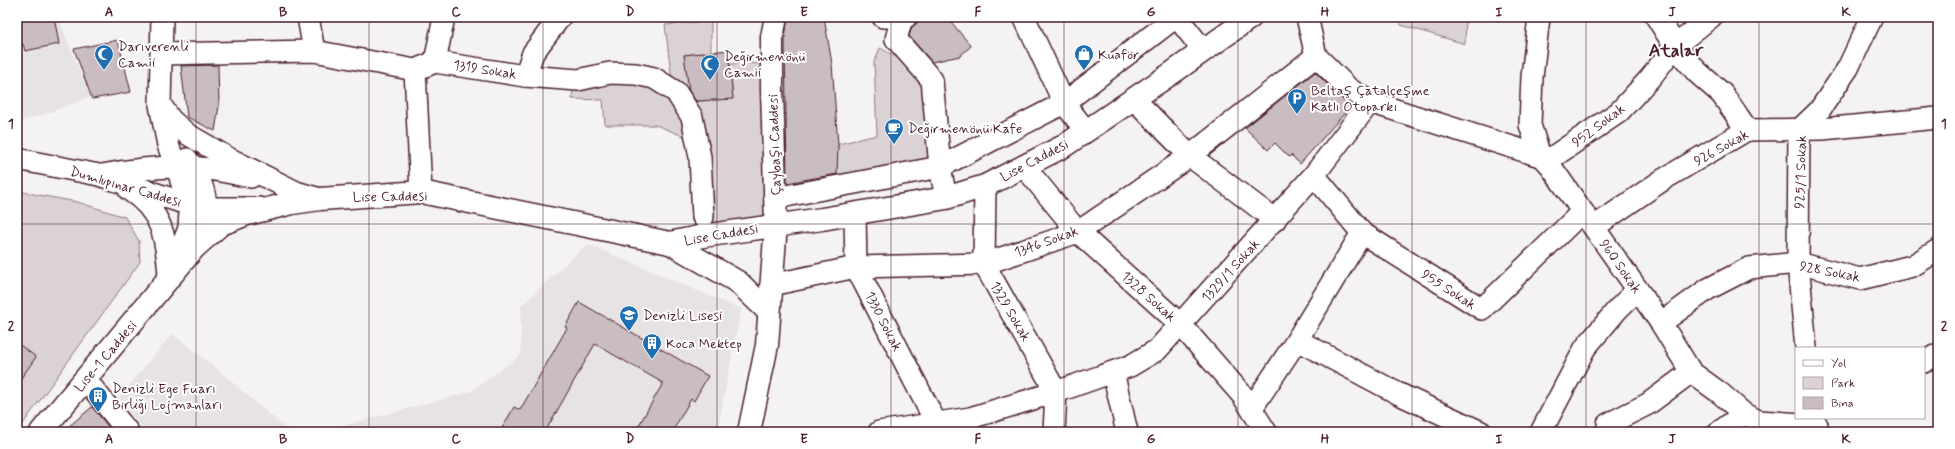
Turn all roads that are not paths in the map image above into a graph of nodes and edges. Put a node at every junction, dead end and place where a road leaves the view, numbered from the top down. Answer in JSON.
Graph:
{"nodes":[{"id":1,"x":162,"y":17,"type":"edge"},
{"id":2,"x":308,"y":17,"type":"edge"},
{"id":3,"x":444,"y":17,"type":"edge"},
{"id":4,"x":560,"y":17,"type":"edge"},
{"id":5,"x":776,"y":17,"type":"edge"},
{"id":6,"x":897,"y":17,"type":"edge"},
{"id":7,"x":1024,"y":17,"type":"edge"},
{"id":8,"x":1176,"y":17,"type":"edge"},
{"id":9,"x":1251,"y":17,"type":"edge"},
{"id":10,"x":1307,"y":17,"type":"edge"},
{"id":11,"x":1539,"y":17,"type":"edge"},
{"id":12,"x":1657,"y":17,"type":"edge"},
{"id":13,"x":1711,"y":17,"type":"edge"},
{"id":14,"x":1872,"y":17,"type":"edge"},
{"id":15,"x":1675,"y":46,"type":"junction"},
{"id":16,"x":314,"y":50,"type":"junction"},
{"id":17,"x":1204,"y":50,"type":"junction"},
{"id":18,"x":161,"y":54,"type":"junction"},
{"id":19,"x":1316,"y":56,"type":"junction"},
{"id":20,"x":435,"y":62,"type":"junction"},
{"id":21,"x":415,"y":70,"type":"junction"},
{"id":22,"x":525,"y":76,"type":"junction"},
{"id":23,"x":1134,"y":99,"type":"junction"},
{"id":24,"x":1370,"y":102,"type":"junction"},
{"id":25,"x":1064,"y":103,"type":"junction"},
{"id":26,"x":160,"y":104,"type":"junction"},
{"id":27,"x":1938,"y":118,"type":"edge"},
{"id":28,"x":1747,"y":130,"type":"junction"},
{"id":29,"x":1799,"y":130,"type":"junction"},
{"id":30,"x":1086,"y":131,"type":"junction"},
{"id":31,"x":1190,"y":156,"type":"junction"},
{"id":32,"x":17,"y":159,"type":"edge"},
{"id":33,"x":1543,"y":159,"type":"junction"},
{"id":34,"x":1024,"y":166,"type":"junction"},
{"id":35,"x":185,"y":167,"type":"junction"},
{"id":36,"x":940,"y":167,"type":"junction"},
{"id":37,"x":1314,"y":175,"type":"junction"},
{"id":38,"x":107,"y":178,"type":"junction"},
{"id":39,"x":274,"y":181,"type":"junction"},
{"id":40,"x":985,"y":186,"type":"junction"},
{"id":41,"x":296,"y":192,"type":"junction"},
{"id":42,"x":421,"y":192,"type":"junction"},
{"id":43,"x":320,"y":198,"type":"junction"},
{"id":44,"x":776,"y":198,"type":"junction"},
{"id":45,"x":946,"y":198,"type":"junction"},
{"id":46,"x":198,"y":204,"type":"junction"},
{"id":47,"x":270,"y":208,"type":"junction"},
{"id":48,"x":855,"y":214,"type":"junction"},
{"id":49,"x":703,"y":217,"type":"dead end"},
{"id":50,"x":1275,"y":220,"type":"junction"},
{"id":51,"x":1588,"y":220,"type":"junction"},
{"id":52,"x":776,"y":224,"type":"junction"},
{"id":53,"x":1078,"y":232,"type":"junction"},
{"id":54,"x":1362,"y":233,"type":"junction"},
{"id":55,"x":670,"y":243,"type":"junction"},
{"id":56,"x":194,"y":248,"type":"junction"},
{"id":57,"x":1938,"y":250,"type":"edge"},
{"id":58,"x":1798,"y":263,"type":"junction"},
{"id":59,"x":984,"y":264,"type":"junction"},
{"id":60,"x":856,"y":267,"type":"junction"},
{"id":61,"x":170,"y":279,"type":"junction"},
{"id":62,"x":771,"y":285,"type":"junction"},
{"id":63,"x":1637,"y":290,"type":"junction"},
{"id":64,"x":769,"y":312,"type":"junction"},
{"id":65,"x":1661,"y":324,"type":"junction"},
{"id":66,"x":1181,"y":325,"type":"junction"},
{"id":67,"x":1297,"y":340,"type":"junction"},
{"id":68,"x":1806,"y":347,"type":"edge"},
{"id":69,"x":1938,"y":354,"type":"edge"},
{"id":70,"x":1925,"y":361,"type":"edge"},
{"id":71,"x":1113,"y":372,"type":"junction"},
{"id":72,"x":1691,"y":372,"type":"junction"},
{"id":73,"x":86,"y":380,"type":"junction"},
{"id":74,"x":1056,"y":392,"type":"junction"},
{"id":75,"x":1252,"y":408,"type":"junction"},
{"id":76,"x":1744,"y":414,"type":"junction"},
{"id":77,"x":936,"y":423,"type":"junction"},
{"id":78,"x":1820,"y":423,"type":"edge"},
{"id":79,"x":41,"y":432,"type":"edge"},
{"id":80,"x":128,"y":432,"type":"edge"},
{"id":81,"x":748,"y":432,"type":"edge"},
{"id":82,"x":880,"y":432,"type":"edge"},
{"id":83,"x":1054,"y":432,"type":"edge"},
{"id":84,"x":1126,"y":432,"type":"edge"},
{"id":85,"x":1266,"y":432,"type":"edge"},
{"id":86,"x":1480,"y":432,"type":"edge"},
{"id":87,"x":1540,"y":432,"type":"edge"},
{"id":88,"x":1608,"y":432,"type":"edge"},
{"id":89,"x":1720,"y":432,"type":"edge"}],
"edges":[{"from":1,"to":18,"type":"street"},
{"from":2,"to":16,"type":"street"},
{"from":3,"to":20,"type":"street"},
{"from":4,"to":22,"type":"street"},
{"from":5,"to":44,"type":"main road","name":"Çaybaşı Caddesi"},
{"from":6,"to":36,"type":"street"},
{"from":7,"to":25,"type":"street"},
{"from":8,"to":17,"type":"street"},
{"from":8,"to":25,"type":"street"},
{"from":9,"to":17,"type":"main road","name":"Lise Caddesi"},
{"from":10,"to":19,"type":"street"},
{"from":11,"to":33,"type":"street","name":"960 Sokak"},
{"from":12,"to":15,"type":"main road"},
{"from":13,"to":15,"type":"street","name":"952 Sokak"},
{"from":14,"to":29,"type":"street","name":"925/1 Sokak"},
{"from":15,"to":28,"type":"main road"},
{"from":15,"to":33,"type":"street","name":"952 Sokak"},
{"from":16,"to":18,"type":"street"},
{"from":16,"to":21,"type":"street"},
{"from":17,"to":23,"type":"main road","name":"Lise Caddesi"},
{"from":18,"to":26,"type":"street"},
{"from":19,"to":24,"type":"street"},
{"from":19,"to":31,"type":"street","name":"1346 Sokak"},
{"from":20,"to":21,"type":"street","name":"1319 Sokak"},
{"from":20,"to":22,"type":"street","name":"1319 Sokak"},
{"from":21,"to":42,"type":"street"},
{"from":22,"to":49,"type":"street","name":"1319 Sokak"},
{"from":23,"to":30,"type":"main road","name":"Lise Caddesi"},
{"from":23,"to":31,"type":"street"},
{"from":24,"to":33,"type":"street"},
{"from":24,"to":37,"type":"street","name":"1329/1 Sokak"},
{"from":25,"to":30,"type":"street"},
{"from":25,"to":36,"type":"street"},
{"from":26,"to":35,"type":"street"},
{"from":26,"to":39,"type":"street"},
{"from":27,"to":29,"type":"street","name":"926 Sokak"},
{"from":28,"to":29,"type":"street","name":"926 Sokak"},
{"from":28,"to":51,"type":"street","name":"926 Sokak"},
{"from":29,"to":58,"type":"street","name":"925/1 Sokak"},
{"from":30,"to":34,"type":"main road","name":"Lise Caddesi"},
{"from":31,"to":50,"type":"street"},
{"from":31,"to":53,"type":"street","name":"1346 Sokak"},
{"from":32,"to":38,"type":"street","name":"Dumlupınar Caddesi"},
{"from":33,"to":51,"type":"street","name":"960 Sokak"},
{"from":34,"to":40,"type":"main road","name":"Lise Caddesi"},
{"from":34,"to":53,"type":"street","name":"1328 Sokak"},
{"from":35,"to":38,"type":"street"},
{"from":35,"to":39,"type":"street"},
{"from":35,"to":46,"type":"street"},
{"from":36,"to":44,"type":"street"},
{"from":36,"to":45,"type":"street"},
{"from":37,"to":50,"type":"street","name":"1329/1 Sokak"},
{"from":37,"to":54,"type":"street","name":"955 Sokak"},
{"from":38,"to":46,"type":"street","name":"Dumlupınar Caddesi"},
{"from":38,"to":61,"type":"street"},
{"from":39,"to":41,"type":"street"},
{"from":40,"to":45,"type":"main road","name":"Lise Caddesi"},
{"from":40,"to":59,"type":"street"},
{"from":41,"to":43,"type":"street"},
{"from":41,"to":46,"type":"street"},
{"from":42,"to":43,"type":"main road","name":"Lise Caddesi"},
{"from":42,"to":55,"type":"main road","name":"Lise Caddesi"},
{"from":43,"to":47,"type":"main road","name":"Lise Caddesi"},
{"from":44,"to":52,"type":"main road","name":"Çaybaşı Caddesi"},
{"from":45,"to":48,"type":"main road","name":"Lise Caddesi"},
{"from":46,"to":47,"type":"street"},
{"from":46,"to":56,"type":"street"},
{"from":46,"to":61,"type":"street"},
{"from":47,"to":56,"type":"main road","name":"Lise Caddesi"},
{"from":48,"to":52,"type":"main road","name":"Lise Caddesi"},
{"from":48,"to":60,"type":"street","name":"1330 Sokak"},
{"from":50,"to":66,"type":"street","name":"1329/1 Sokak"},
{"from":51,"to":54,"type":"street","name":"955 Sokak"},
{"from":51,"to":63,"type":"street","name":"960 Sokak"},
{"from":52,"to":55,"type":"main road","name":"Lise Caddesi"},
{"from":52,"to":62,"type":"main road","name":"Çaybaşı Caddesi"},
{"from":53,"to":59,"type":"street","name":"1346 Sokak"},
{"from":53,"to":66,"type":"street","name":"1328 Sokak"},
{"from":54,"to":67,"type":"street"},
{"from":55,"to":64,"type":"main road"},
{"from":56,"to":61,"type":"main road","name":"Lise Caddesi"},
{"from":57,"to":58,"type":"street","name":"928 Sokak"},
{"from":58,"to":65,"type":"street","name":"928 Sokak"},
{"from":58,"to":68,"type":"street","name":"925/1 Sokak"},
{"from":59,"to":60,"type":"street","name":"1346 Sokak"},
{"from":59,"to":74,"type":"street","name":"1329 Sokak"},
{"from":60,"to":62,"type":"street","name":"1346 Sokak"},
{"from":60,"to":77,"type":"street","name":"1330 Sokak"},
{"from":61,"to":73,"type":"main road","name":"Lise-1 Caddesi"},
{"from":62,"to":64,"type":"main road","name":"Çaybaşı Caddesi"},
{"from":63,"to":65,"type":"street","name":"960 Sokak"},
{"from":63,"to":87,"type":"street"},
{"from":64,"to":81,"type":"main road","name":"Çaybaşı Caddesi"},
{"from":65,"to":72,"type":"street","name":"960 Sokak"},
{"from":66,"to":71,"type":"street","name":"1329/1 Sokak"},
{"from":66,"to":75,"type":"street","name":"1328 Sokak"},
{"from":67,"to":75,"type":"street"},
{"from":67,"to":86,"type":"street"},
{"from":69,"to":70,"type":"street"},
{"from":71,"to":74,"type":"street","name":"1329/1 Sokak"},
{"from":71,"to":84,"type":"street"},
{"from":72,"to":76,"type":"street","name":"960 Sokak"},
{"from":72,"to":88,"type":"street"},
{"from":73,"to":79,"type":"main road","name":"Lise-1 Caddesi"},
{"from":73,"to":80,"type":"street"},
{"from":74,"to":77,"type":"street","name":"1329/1 Sokak"},
{"from":74,"to":83,"type":"street"},
{"from":75,"to":85,"type":"street","name":"1328 Sokak"},
{"from":76,"to":78,"type":"street","name":"960 Sokak"},
{"from":76,"to":89,"type":"street"},
{"from":77,"to":82,"type":"street","name":"1329/1 Sokak"}]}
